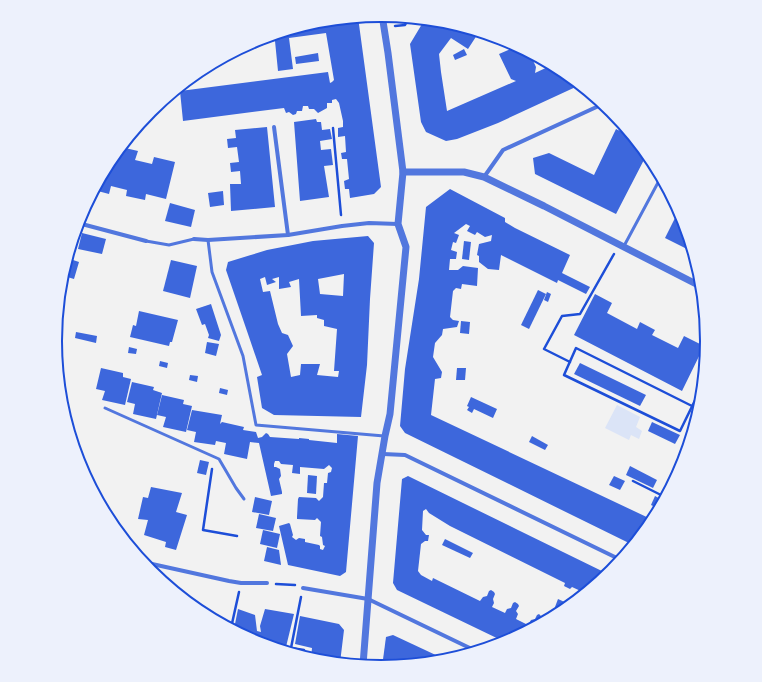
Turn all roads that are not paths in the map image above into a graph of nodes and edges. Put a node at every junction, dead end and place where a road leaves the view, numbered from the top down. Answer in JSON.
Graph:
{"nodes":[{"id":1,"x":383,"y":22,"type":"edge"},
{"id":2,"x":597,"y":107,"type":"edge"},
{"id":3,"x":274,"y":127,"type":"dead end"},
{"id":4,"x":403,"y":172,"type":"junction"},
{"id":5,"x":484,"y":177,"type":"junction"},
{"id":6,"x":658,"y":183,"type":"edge"},
{"id":7,"x":398,"y":224,"type":"junction"},
{"id":8,"x":84,"y":225,"type":"edge"},
{"id":9,"x":288,"y":235,"type":"junction"},
{"id":10,"x":194,"y":240,"type":"joint"},
{"id":11,"x":208,"y":240,"type":"junction"},
{"id":12,"x":146,"y":241,"type":"joint"},
{"id":13,"x":621,"y":246,"type":"junction"},
{"id":14,"x":695,"y":283,"type":"edge"},
{"id":15,"x":105,"y":408,"type":"dead end"},
{"id":16,"x":385,"y":436,"type":"junction"},
{"id":17,"x":383,"y":454,"type":"junction"},
{"id":18,"x":244,"y":499,"type":"dead end"},
{"id":19,"x":615,"y":557,"type":"edge"},
{"id":20,"x":152,"y":564,"type":"edge"},
{"id":21,"x":267,"y":583,"type":"road end"},
{"id":22,"x":304,"y":588,"type":"road end"},
{"id":23,"x":368,"y":599,"type":"junction"},
{"id":24,"x":469,"y":648,"type":"edge"},
{"id":25,"x":363,"y":659,"type":"edge"}],
"edges":[{"from":1,"to":4,"type":"street"},
{"from":2,"to":5,"type":"street"},
{"from":3,"to":9,"type":"street"},
{"from":4,"to":5,"type":"street"},
{"from":4,"to":7,"type":"street"},
{"from":5,"to":13,"type":"street"},
{"from":6,"to":13,"type":"lane"},
{"from":7,"to":9,"type":"street"},
{"from":7,"to":16,"type":"street"},
{"from":8,"to":12,"type":"street"},
{"from":9,"to":11,"type":"street"},
{"from":10,"to":11,"type":"street"},
{"from":10,"to":12,"type":"lane"},
{"from":11,"to":16,"type":"lane"},
{"from":13,"to":14,"type":"street"},
{"from":15,"to":18,"type":"lane"},
{"from":16,"to":17,"type":"street"},
{"from":17,"to":19,"type":"street"},
{"from":17,"to":23,"type":"street"},
{"from":20,"to":21,"type":"street"},
{"from":22,"to":23,"type":"street"},
{"from":23,"to":24,"type":"street"},
{"from":23,"to":25,"type":"street"}]}
